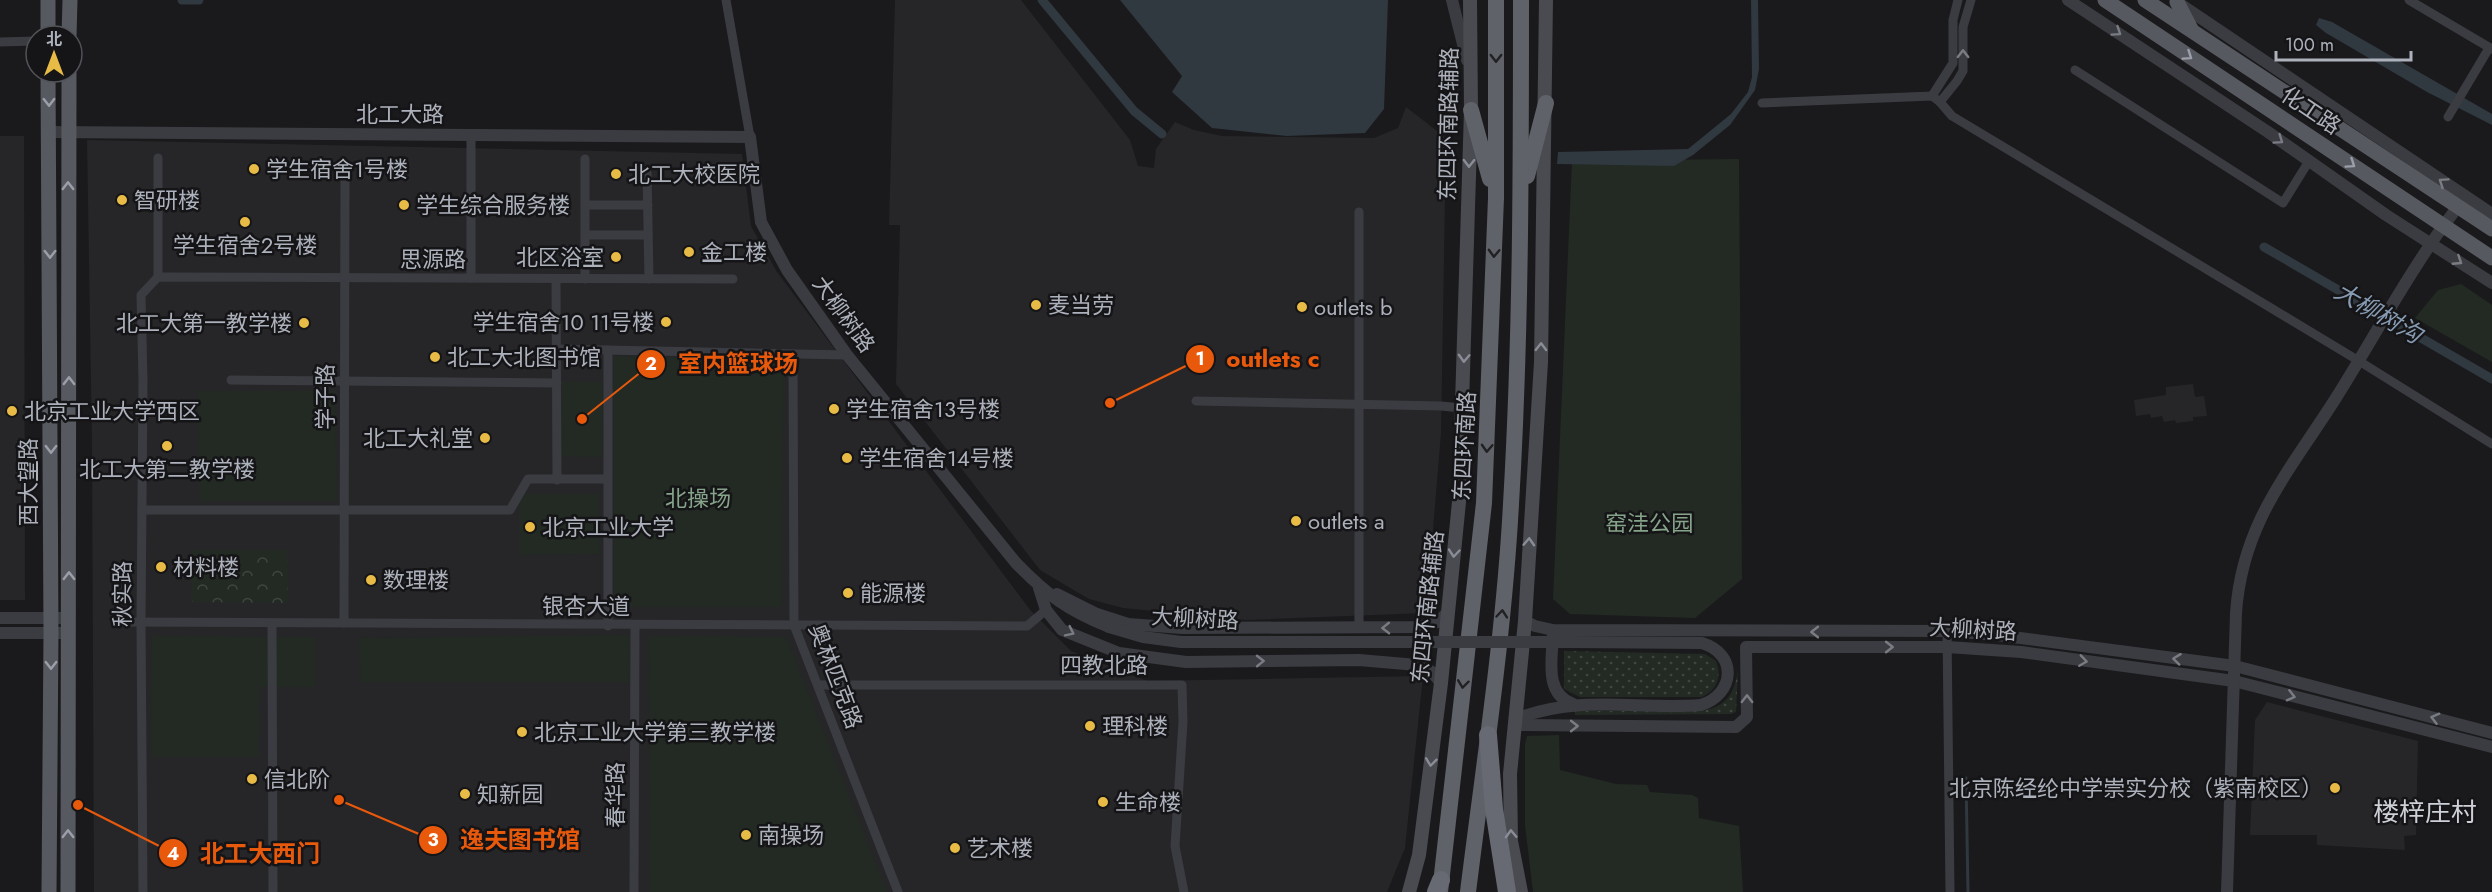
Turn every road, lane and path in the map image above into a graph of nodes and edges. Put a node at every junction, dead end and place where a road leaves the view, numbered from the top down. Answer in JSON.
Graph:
{"nodes":[{"id":1,"x":48,"y":0,"type":"edge"},
{"id":2,"x":70,"y":0,"type":"edge"},
{"id":3,"x":726,"y":0,"type":"edge"},
{"id":4,"x":1452,"y":0,"type":"edge"},
{"id":5,"x":1470,"y":0,"type":"edge"},
{"id":6,"x":1496,"y":0,"type":"edge"},
{"id":7,"x":1521,"y":0,"type":"edge"},
{"id":8,"x":1546,"y":0,"type":"edge"},
{"id":9,"x":1958,"y":0,"type":"edge"},
{"id":10,"x":1971,"y":0,"type":"edge"},
{"id":11,"x":2068,"y":0,"type":"edge"},
{"id":12,"x":2104,"y":0,"type":"edge"},
{"id":13,"x":2145,"y":0,"type":"edge"},
{"id":14,"x":2409,"y":0,"type":"edge"},
{"id":15,"x":2175,"y":1,"type":"edge"},
{"id":16,"x":48,"y":24,"type":"edge"},
{"id":17,"x":69,"y":24,"type":"edge"},
{"id":18,"x":2193,"y":32,"type":"junction"},
{"id":19,"x":24,"y":41,"type":"edge"},
{"id":20,"x":0,"y":42,"type":"edge"},
{"id":21,"x":2491,"y":49,"type":"edge"},
{"id":22,"x":2075,"y":70,"type":"dead end"},
{"id":23,"x":1470,"y":72,"type":"junction"},
{"id":24,"x":48,"y":84,"type":"edge"},
{"id":25,"x":69,"y":84,"type":"edge"},
{"id":26,"x":1936,"y":99,"type":"junction"},
{"id":27,"x":1546,"y":103,"type":"junction"},
{"id":28,"x":1762,"y":103,"type":"dead end"},
{"id":29,"x":1471,"y":110,"type":"junction"},
{"id":30,"x":2448,"y":117,"type":"dead end"},
{"id":31,"x":68,"y":131,"type":"junction"},
{"id":32,"x":49,"y":132,"type":"junction"},
{"id":33,"x":471,"y":135,"type":"junction"},
{"id":34,"x":750,"y":137,"type":"junction"},
{"id":35,"x":158,"y":158,"type":"dead end"},
{"id":36,"x":585,"y":159,"type":"dead end"},
{"id":37,"x":2309,"y":161,"type":"junction"},
{"id":38,"x":345,"y":171,"type":"dead end"},
{"id":39,"x":647,"y":173,"type":"dead end"},
{"id":40,"x":1521,"y":197,"type":"junction"},
{"id":41,"x":1496,"y":198,"type":"junction"},
{"id":42,"x":2462,"y":201,"type":"junction"},
{"id":43,"x":585,"y":205,"type":"junction"},
{"id":44,"x":648,"y":205,"type":"junction"},
{"id":45,"x":1359,"y":212,"type":"dead end"},
{"id":46,"x":2492,"y":214,"type":"edge"},
{"id":47,"x":2444,"y":226,"type":"junction"},
{"id":48,"x":2492,"y":229,"type":"edge"},
{"id":49,"x":585,"y":235,"type":"junction"},
{"id":50,"x":648,"y":235,"type":"junction"},
{"id":51,"x":2431,"y":244,"type":"junction"},
{"id":52,"x":2492,"y":258,"type":"edge"},
{"id":53,"x":158,"y":277,"type":"junction"},
{"id":54,"x":345,"y":278,"type":"junction"},
{"id":55,"x":471,"y":278,"type":"junction"},
{"id":56,"x":556,"y":279,"type":"junction"},
{"id":57,"x":585,"y":279,"type":"junction"},
{"id":58,"x":649,"y":279,"type":"junction"},
{"id":59,"x":733,"y":279,"type":"dead end"},
{"id":60,"x":2492,"y":283,"type":"edge"},
{"id":61,"x":557,"y":349,"type":"junction"},
{"id":62,"x":608,"y":350,"type":"junction"},
{"id":63,"x":793,"y":354,"type":"junction"},
{"id":64,"x":847,"y":356,"type":"junction"},
{"id":65,"x":2359,"y":361,"type":"junction"},
{"id":66,"x":231,"y":380,"type":"dead end"},
{"id":67,"x":344,"y":381,"type":"junction"},
{"id":68,"x":557,"y":383,"type":"junction"},
{"id":69,"x":1196,"y":401,"type":"dead end"},
{"id":70,"x":1359,"y":406,"type":"junction"},
{"id":71,"x":1462,"y":408,"type":"junction"},
{"id":72,"x":2492,"y":444,"type":"edge"},
{"id":73,"x":607,"y":479,"type":"junction"},
{"id":74,"x":557,"y":480,"type":"junction"},
{"id":75,"x":142,"y":510,"type":"junction"},
{"id":76,"x":345,"y":510,"type":"junction"},
{"id":77,"x":1038,"y":586,"type":"junction"},
{"id":78,"x":1046,"y":610,"type":"junction"},
{"id":79,"x":1449,"y":611,"type":"junction"},
{"id":80,"x":0,"y":618,"type":"edge"},
{"id":81,"x":1525,"y":621,"type":"junction"},
{"id":82,"x":119,"y":622,"type":"dead end"},
{"id":83,"x":141,"y":622,"type":"junction"},
{"id":84,"x":272,"y":623,"type":"junction"},
{"id":85,"x":344,"y":623,"type":"junction"},
{"id":86,"x":794,"y":625,"type":"junction"},
{"id":87,"x":51,"y":626,"type":"junction"},
{"id":88,"x":69,"y":626,"type":"junction"},
{"id":89,"x":608,"y":626,"type":"junction"},
{"id":90,"x":635,"y":626,"type":"junction"},
{"id":91,"x":1359,"y":628,"type":"junction"},
{"id":92,"x":1553,"y":630,"type":"junction"},
{"id":93,"x":1947,"y":632,"type":"junction"},
{"id":94,"x":0,"y":633,"type":"edge"},
{"id":95,"x":1746,"y":633,"type":"junction"},
{"id":96,"x":1746,"y":647,"type":"junction"},
{"id":97,"x":1947,"y":647,"type":"junction"},
{"id":98,"x":1359,"y":660,"type":"junction"},
{"id":99,"x":2235,"y":666,"type":"junction"},
{"id":100,"x":2234,"y":681,"type":"junction"},
{"id":101,"x":1441,"y":683,"type":"junction"},
{"id":102,"x":818,"y":685,"type":"junction"},
{"id":103,"x":1573,"y":704,"type":"junction"},
{"id":104,"x":1515,"y":722,"type":"junction"},
{"id":105,"x":2492,"y":733,"type":"edge"},
{"id":106,"x":1488,"y":735,"type":"junction"},
{"id":107,"x":2492,"y":747,"type":"edge"},
{"id":108,"x":1439,"y":888,"type":"edge"},
{"id":109,"x":50,"y":892,"type":"edge"},
{"id":110,"x":68,"y":892,"type":"edge"},
{"id":111,"x":143,"y":892,"type":"edge"},
{"id":112,"x":273,"y":892,"type":"edge"},
{"id":113,"x":634,"y":892,"type":"edge"},
{"id":114,"x":898,"y":892,"type":"edge"},
{"id":115,"x":1184,"y":892,"type":"edge"},
{"id":116,"x":1409,"y":892,"type":"edge"},
{"id":117,"x":1468,"y":892,"type":"edge"},
{"id":118,"x":1507,"y":892,"type":"edge"},
{"id":119,"x":1521,"y":892,"type":"edge"},
{"id":120,"x":1950,"y":892,"type":"edge"},
{"id":121,"x":2227,"y":892,"type":"edge"}],
"edges":[{"from":1,"to":16,"type":"main road"},
{"from":2,"to":17,"type":"main road"},
{"from":3,"to":34,"type":"street"},
{"from":4,"to":23,"type":"street"},
{"from":5,"to":23,"type":"main road","name":"东四环南路辅路"},
{"from":6,"to":41,"type":"highway","name":"东四环南路","one_way":true},
{"from":7,"to":40,"type":"highway"},
{"from":8,"to":27,"type":"main road"},
{"from":9,"to":26,"type":"street"},
{"from":26,"to":10,"type":"street","one_way":true},
{"from":11,"to":37,"type":"street","one_way":true},
{"from":12,"to":47,"type":"main road","name":"化工路","one_way":true},
{"from":13,"to":18,"type":"main road","name":"化工路"},
{"from":14,"to":21,"type":"street"},
{"from":15,"to":18,"type":"main road"},
{"from":42,"to":15,"type":"street","one_way":true},
{"from":18,"to":42,"type":"main road","name":"化工路"},
{"from":19,"to":20,"type":"street"},
{"from":21,"to":30,"type":"street"},
{"from":22,"to":37,"type":"street"},
{"from":23,"to":29,"type":"main road","name":"东四环南路辅路"},
{"from":24,"to":32,"type":"main road","name":"西大望路","one_way":true},
{"from":25,"to":31,"type":"main road","name":"西大望路"},
{"from":26,"to":28,"type":"street"},
{"from":26,"to":65,"type":"street"},
{"from":27,"to":40,"type":"highway"},
{"from":81,"to":27,"type":"main road","one_way":true},
{"from":29,"to":41,"type":"highway"},
{"from":29,"to":71,"type":"main road","name":"东四环南路辅路","one_way":true},
{"from":31,"to":32,"type":"street","name":"北工大路"},
{"from":31,"to":33,"type":"street","name":"北工大路"},
{"from":88,"to":31,"type":"main road","name":"西大望路","one_way":true},
{"from":32,"to":87,"type":"main road","name":"西大望路","one_way":true},
{"from":33,"to":34,"type":"street","name":"北工大路"},
{"from":33,"to":55,"type":"street"},
{"from":34,"to":64,"type":"street","name":"大柳树路"},
{"from":35,"to":53,"type":"street"},
{"from":36,"to":43,"type":"street"},
{"from":37,"to":51,"type":"street"},
{"from":38,"to":54,"type":"street","name":"学子路"},
{"from":39,"to":44,"type":"street"},
{"from":106,"to":40,"type":"highway","one_way":true},
{"from":41,"to":108,"type":"highway","name":"东四环南路","one_way":true},
{"from":42,"to":46,"type":"street"},
{"from":42,"to":47,"type":"street"},
{"from":42,"to":48,"type":"main road","name":"化工路"},
{"from":43,"to":44,"type":"street"},
{"from":43,"to":49,"type":"street"},
{"from":44,"to":50,"type":"street"},
{"from":45,"to":70,"type":"street"},
{"from":47,"to":51,"type":"street"},
{"from":47,"to":52,"type":"main road","name":"化工路"},
{"from":49,"to":50,"type":"street"},
{"from":49,"to":57,"type":"street"},
{"from":50,"to":58,"type":"street"},
{"from":51,"to":60,"type":"street","one_way":true},
{"from":51,"to":65,"type":"street"},
{"from":53,"to":54,"type":"street","name":"思源路"},
{"from":53,"to":75,"type":"street","name":"秋实路"},
{"from":54,"to":55,"type":"street","name":"思源路"},
{"from":54,"to":67,"type":"street","name":"学子路"},
{"from":55,"to":56,"type":"street","name":"思源路"},
{"from":56,"to":57,"type":"street","name":"思源路"},
{"from":56,"to":61,"type":"street"},
{"from":57,"to":58,"type":"street","name":"思源路"},
{"from":58,"to":59,"type":"street","name":"思源路"},
{"from":61,"to":62,"type":"street"},
{"from":61,"to":68,"type":"street"},
{"from":62,"to":63,"type":"street"},
{"from":62,"to":73,"type":"street"},
{"from":63,"to":64,"type":"street"},
{"from":63,"to":86,"type":"street","name":"奥林匹克路"},
{"from":64,"to":77,"type":"street","name":"大柳树路"},
{"from":65,"to":72,"type":"street"},
{"from":65,"to":99,"type":"street"},
{"from":66,"to":67,"type":"street"},
{"from":67,"to":68,"type":"street"},
{"from":67,"to":76,"type":"street","name":"学子路"},
{"from":68,"to":74,"type":"street"},
{"from":69,"to":70,"type":"street"},
{"from":70,"to":71,"type":"street"},
{"from":70,"to":91,"type":"street"},
{"from":71,"to":79,"type":"main road","name":"东四环南路辅路","one_way":true},
{"from":73,"to":74,"type":"street"},
{"from":73,"to":89,"type":"street"},
{"from":74,"to":76,"type":"street"},
{"from":75,"to":76,"type":"street"},
{"from":75,"to":83,"type":"street","name":"秋实路"},
{"from":76,"to":85,"type":"street","name":"学子路"},
{"from":77,"to":78,"type":"street"},
{"from":77,"to":91,"type":"street"},
{"from":77,"to":103,"type":"street","name":"大柳树路","bridge":true},
{"from":78,"to":86,"type":"street","name":"银杏大道"},
{"from":78,"to":98,"type":"street","one_way":true},
{"from":79,"to":91,"type":"street","one_way":true},
{"from":79,"to":101,"type":"main road","name":"东四环南路辅路"},
{"from":80,"to":87,"type":"street"},
{"from":81,"to":92,"type":"street","name":"大柳树路"},
{"from":81,"to":104,"type":"main road"},
{"from":82,"to":83,"type":"street","name":"银杏大道"},
{"from":83,"to":84,"type":"street","name":"银杏大道"},
{"from":83,"to":111,"type":"street","name":"秋实路"},
{"from":84,"to":85,"type":"street","name":"银杏大道"},
{"from":84,"to":112,"type":"street"},
{"from":85,"to":89,"type":"street","name":"银杏大道"},
{"from":86,"to":90,"type":"street","name":"银杏大道"},
{"from":86,"to":102,"type":"street","name":"奥林匹克路"},
{"from":87,"to":88,"type":"street"},
{"from":87,"to":94,"type":"street"},
{"from":87,"to":109,"type":"main road","name":"西大望路","one_way":true},
{"from":110,"to":88,"type":"main road","name":"西大望路","one_way":true},
{"from":89,"to":90,"type":"street","name":"银杏大道"},
{"from":90,"to":113,"type":"street","name":"春华路"},
{"from":91,"to":98,"type":"street"},
{"from":92,"to":95,"type":"street","name":"大柳树路"},
{"from":92,"to":103,"type":"street"},
{"from":93,"to":95,"type":"street","name":"大柳树路","one_way":true},
{"from":93,"to":97,"type":"street"},
{"from":99,"to":93,"type":"street","name":"大柳树路","one_way":true},
{"from":95,"to":96,"type":"street"},
{"from":96,"to":97,"type":"street","name":"大柳树路","one_way":true},
{"from":104,"to":96,"type":"street","one_way":true},
{"from":97,"to":100,"type":"street","name":"大柳树路","one_way":true},
{"from":97,"to":120,"type":"street"},
{"from":98,"to":101,"type":"street"},
{"from":99,"to":100,"type":"street"},
{"from":105,"to":99,"type":"street","name":"大柳树路","one_way":true},
{"from":100,"to":107,"type":"street","name":"大柳树路","one_way":true},
{"from":100,"to":121,"type":"street"},
{"from":101,"to":116,"type":"main road","name":"东四环南路辅路","one_way":true},
{"from":102,"to":114,"type":"street","name":"奥林匹克路"},
{"from":102,"to":115,"type":"street","name":"四教北路"},
{"from":103,"to":104,"type":"street"},
{"from":119,"to":104,"type":"main road","one_way":true},
{"from":106,"to":117,"type":"highway"},
{"from":106,"to":118,"type":"highway"}]}
